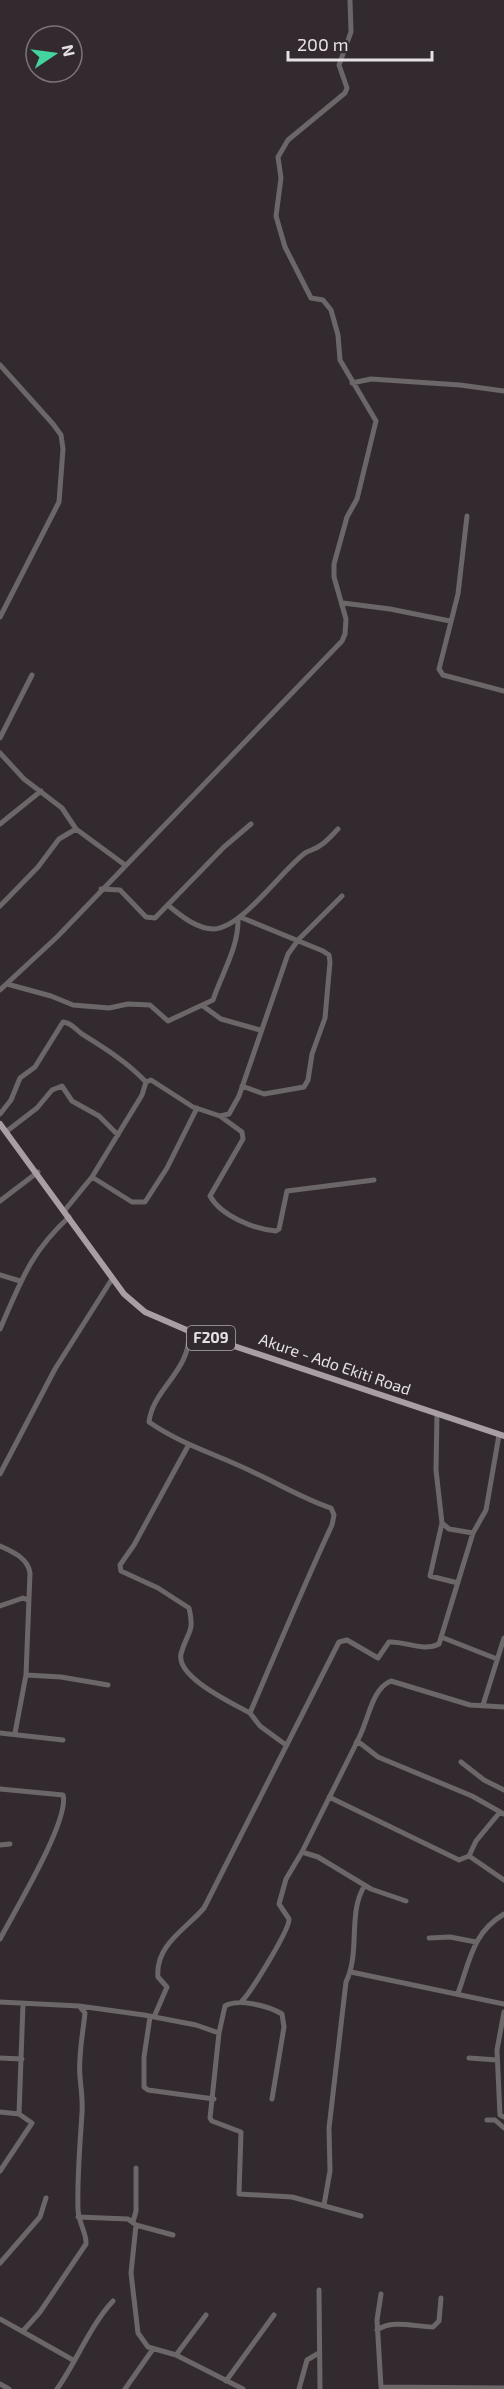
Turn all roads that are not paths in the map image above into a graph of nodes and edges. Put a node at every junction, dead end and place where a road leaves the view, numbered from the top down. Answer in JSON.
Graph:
{"nodes":[{"id":1,"x":350,"y":0,"type":"edge"},
{"id":2,"x":0,"y":365,"type":"edge"},
{"id":3,"x":353,"y":385,"type":"junction"},
{"id":4,"x":504,"y":391,"type":"edge"},
{"id":5,"x":467,"y":516,"type":"dead end"},
{"id":6,"x":343,"y":603,"type":"junction"},
{"id":7,"x":0,"y":617,"type":"edge"},
{"id":8,"x":450,"y":621,"type":"junction"},
{"id":9,"x":32,"y":675,"type":"dead end"},
{"id":10,"x":504,"y":691,"type":"edge"},
{"id":11,"x":0,"y":738,"type":"edge"},
{"id":12,"x":0,"y":753,"type":"edge"},
{"id":13,"x":41,"y":791,"type":"junction"},
{"id":14,"x":0,"y":824,"type":"edge"},
{"id":15,"x":251,"y":824,"type":"dead end"},
{"id":16,"x":76,"y":829,"type":"junction"},
{"id":17,"x":338,"y":829,"type":"dead end"},
{"id":18,"x":125,"y":865,"type":"junction"},
{"id":19,"x":101,"y":889,"type":"junction"},
{"id":20,"x":342,"y":896,"type":"dead end"},
{"id":21,"x":0,"y":906,"type":"edge"},
{"id":22,"x":169,"y":906,"type":"junction"},
{"id":23,"x":239,"y":917,"type":"junction"},
{"id":24,"x":299,"y":939,"type":"junction"},
{"id":25,"x":7,"y":984,"type":"junction"},
{"id":26,"x":0,"y":990,"type":"edge"},
{"id":27,"x":204,"y":1006,"type":"junction"},
{"id":28,"x":260,"y":1030,"type":"junction"},
{"id":29,"x":146,"y":1082,"type":"junction"},
{"id":30,"x":242,"y":1086,"type":"junction"},
{"id":31,"x":197,"y":1108,"type":"junction"},
{"id":32,"x":0,"y":1113,"type":"edge"},
{"id":33,"x":220,"y":1116,"type":"junction"},
{"id":34,"x":0,"y":1124,"type":"edge"},
{"id":35,"x":7,"y":1131,"type":"junction"},
{"id":36,"x":118,"y":1135,"type":"junction"},
{"id":37,"x":38,"y":1172,"type":"junction"},
{"id":38,"x":92,"y":1177,"type":"junction"},
{"id":39,"x":374,"y":1180,"type":"dead end"},
{"id":40,"x":0,"y":1201,"type":"edge"},
{"id":41,"x":64,"y":1210,"type":"junction"},
{"id":42,"x":69,"y":1217,"type":"junction"},
{"id":43,"x":0,"y":1275,"type":"edge"},
{"id":44,"x":112,"y":1279,"type":"junction"},
{"id":45,"x":20,"y":1281,"type":"junction"},
{"id":46,"x":0,"y":1329,"type":"edge"},
{"id":47,"x":189,"y":1330,"type":"junction"},
{"id":48,"x":437,"y":1413,"type":"junction"},
{"id":49,"x":502,"y":1435,"type":"edge"},
{"id":50,"x":188,"y":1446,"type":"junction"},
{"id":51,"x":0,"y":1474,"type":"edge"},
{"id":52,"x":442,"y":1523,"type":"junction"},
{"id":53,"x":473,"y":1533,"type":"junction"},
{"id":54,"x":0,"y":1546,"type":"edge"},
{"id":55,"x":458,"y":1583,"type":"junction"},
{"id":56,"x":28,"y":1600,"type":"junction"},
{"id":57,"x":0,"y":1606,"type":"edge"},
{"id":58,"x":441,"y":1637,"type":"junction"},
{"id":59,"x":504,"y":1638,"type":"edge"},
{"id":60,"x":497,"y":1659,"type":"junction"},
{"id":61,"x":26,"y":1675,"type":"junction"},
{"id":62,"x":108,"y":1685,"type":"dead end"},
{"id":63,"x":483,"y":1706,"type":"junction"},
{"id":64,"x":504,"y":1707,"type":"edge"},
{"id":65,"x":250,"y":1713,"type":"junction"},
{"id":66,"x":0,"y":1733,"type":"edge"},
{"id":67,"x":15,"y":1733,"type":"junction"},
{"id":68,"x":63,"y":1740,"type":"dead end"},
{"id":69,"x":356,"y":1744,"type":"junction"},
{"id":70,"x":286,"y":1745,"type":"junction"},
{"id":71,"x":461,"y":1762,"type":"dead end"},
{"id":72,"x":503,"y":1788,"type":"edge"},
{"id":73,"x":0,"y":1789,"type":"edge"},
{"id":74,"x":329,"y":1797,"type":"junction"},
{"id":75,"x":502,"y":1813,"type":"edge"},
{"id":76,"x":10,"y":1844,"type":"dead end"},
{"id":77,"x":0,"y":1845,"type":"edge"},
{"id":78,"x":302,"y":1852,"type":"junction"},
{"id":79,"x":469,"y":1856,"type":"junction"},
{"id":80,"x":504,"y":1880,"type":"edge"},
{"id":81,"x":366,"y":1885,"type":"junction"},
{"id":82,"x":406,"y":1901,"type":"dead end"},
{"id":83,"x":504,"y":1914,"type":"edge"},
{"id":84,"x":429,"y":1938,"type":"dead end"},
{"id":85,"x":0,"y":1939,"type":"edge"},
{"id":86,"x":476,"y":1942,"type":"junction"},
{"id":87,"x":351,"y":1972,"type":"junction"},
{"id":88,"x":458,"y":1993,"type":"junction"},
{"id":89,"x":0,"y":2002,"type":"edge"},
{"id":90,"x":241,"y":2002,"type":"junction"},
{"id":91,"x":23,"y":2004,"type":"junction"},
{"id":92,"x":504,"y":2004,"type":"edge"},
{"id":93,"x":79,"y":2006,"type":"junction"},
{"id":94,"x":504,"y":2012,"type":"edge"},
{"id":95,"x":152,"y":2017,"type":"junction"},
{"id":96,"x":219,"y":2033,"type":"junction"},
{"id":97,"x":0,"y":2058,"type":"edge"},
{"id":98,"x":469,"y":2058,"type":"dead end"},
{"id":99,"x":22,"y":2059,"type":"junction"},
{"id":100,"x":497,"y":2060,"type":"junction"},
{"id":101,"x":214,"y":2099,"type":"junction"},
{"id":102,"x":272,"y":2099,"type":"dead end"},
{"id":103,"x":0,"y":2112,"type":"edge"},
{"id":104,"x":19,"y":2114,"type":"junction"},
{"id":105,"x":504,"y":2117,"type":"edge"},
{"id":106,"x":488,"y":2120,"type":"dead end"},
{"id":107,"x":504,"y":2128,"type":"edge"},
{"id":108,"x":136,"y":2168,"type":"dead end"},
{"id":109,"x":0,"y":2171,"type":"edge"},
{"id":110,"x":46,"y":2198,"type":"dead end"},
{"id":111,"x":324,"y":2205,"type":"junction"},
{"id":112,"x":361,"y":2216,"type":"dead end"},
{"id":113,"x":78,"y":2217,"type":"junction"},
{"id":114,"x":134,"y":2223,"type":"junction"},
{"id":115,"x":173,"y":2235,"type":"dead end"},
{"id":116,"x":0,"y":2263,"type":"edge"},
{"id":117,"x":319,"y":2290,"type":"dead end"},
{"id":118,"x":381,"y":2294,"type":"dead end"},
{"id":119,"x":441,"y":2298,"type":"dead end"},
{"id":120,"x":113,"y":2301,"type":"dead end"},
{"id":121,"x":206,"y":2315,"type":"dead end"},
{"id":122,"x":274,"y":2315,"type":"dead end"},
{"id":123,"x":0,"y":2319,"type":"edge"},
{"id":124,"x":378,"y":2330,"type":"junction"},
{"id":125,"x":23,"y":2331,"type":"junction"},
{"id":126,"x":153,"y":2349,"type":"junction"},
{"id":127,"x":319,"y":2353,"type":"junction"},
{"id":128,"x":176,"y":2355,"type":"junction"},
{"id":129,"x":74,"y":2360,"type":"junction"},
{"id":130,"x":226,"y":2381,"type":"junction"},
{"id":131,"x":0,"y":2384,"type":"edge"},
{"id":132,"x":381,"y":2388,"type":"edge"},
{"id":133,"x":504,"y":2388,"type":"edge"},
{"id":134,"x":9,"y":2389,"type":"edge"},
{"id":135,"x":57,"y":2389,"type":"edge"},
{"id":136,"x":124,"y":2389,"type":"edge"},
{"id":137,"x":243,"y":2389,"type":"edge"},
{"id":138,"x":299,"y":2389,"type":"edge"},
{"id":139,"x":320,"y":2389,"type":"edge"}],
"edges":[{"from":1,"to":3,"type":"street"},
{"from":2,"to":7,"type":"street"},
{"from":3,"to":4,"type":"street"},
{"from":3,"to":6,"type":"street"},
{"from":5,"to":8,"type":"street"},
{"from":6,"to":8,"type":"street"},
{"from":6,"to":18,"type":"street"},
{"from":8,"to":10,"type":"street"},
{"from":9,"to":11,"type":"street"},
{"from":12,"to":13,"type":"street"},
{"from":13,"to":14,"type":"street"},
{"from":13,"to":16,"type":"street"},
{"from":15,"to":22,"type":"street"},
{"from":16,"to":18,"type":"street"},
{"from":16,"to":21,"type":"street"},
{"from":17,"to":23,"type":"street"},
{"from":18,"to":19,"type":"street"},
{"from":19,"to":22,"type":"street"},
{"from":19,"to":25,"type":"street"},
{"from":20,"to":24,"type":"street"},
{"from":22,"to":23,"type":"street"},
{"from":23,"to":24,"type":"street"},
{"from":23,"to":27,"type":"street"},
{"from":24,"to":28,"type":"street"},
{"from":24,"to":30,"type":"street"},
{"from":25,"to":26,"type":"street"},
{"from":25,"to":27,"type":"street"},
{"from":27,"to":28,"type":"street"},
{"from":28,"to":30,"type":"street"},
{"from":29,"to":31,"type":"street"},
{"from":29,"to":32,"type":"street"},
{"from":29,"to":36,"type":"street"},
{"from":30,"to":33,"type":"street"},
{"from":31,"to":33,"type":"street"},
{"from":31,"to":38,"type":"street"},
{"from":33,"to":39,"type":"street"},
{"from":34,"to":35,"type":"main road","name":"Akure - Ado Ekiti Road","number":"F209"},
{"from":35,"to":36,"type":"street"},
{"from":35,"to":37,"type":"main road","name":"Akure - Ado Ekiti Road","number":"F209"},
{"from":36,"to":38,"type":"street"},
{"from":37,"to":40,"type":"street"},
{"from":37,"to":41,"type":"main road","name":"Akure - Ado Ekiti Road","number":"F209"},
{"from":38,"to":41,"type":"street"},
{"from":41,"to":42,"type":"main road","name":"Akure - Ado Ekiti Road","number":"F209"},
{"from":42,"to":44,"type":"main road","name":"Akure - Ado Ekiti Road","number":"F209"},
{"from":42,"to":45,"type":"street"},
{"from":43,"to":45,"type":"street"},
{"from":44,"to":47,"type":"main road","name":"Akure - Ado Ekiti Road","number":"F209"},
{"from":44,"to":51,"type":"street"},
{"from":45,"to":46,"type":"street"},
{"from":47,"to":48,"type":"main road","name":"Akure - Ado Ekiti Road","number":"F209"},
{"from":47,"to":50,"type":"street"},
{"from":48,"to":49,"type":"main road","name":"Akure - Ado Ekiti Road","number":"F209"},
{"from":48,"to":52,"type":"street"},
{"from":49,"to":53,"type":"street"},
{"from":50,"to":65,"type":"street"},
{"from":50,"to":65,"type":"street"},
{"from":52,"to":53,"type":"street"},
{"from":52,"to":55,"type":"street"},
{"from":53,"to":55,"type":"street"},
{"from":54,"to":56,"type":"street"},
{"from":55,"to":58,"type":"street"},
{"from":56,"to":57,"type":"street"},
{"from":56,"to":61,"type":"street"},
{"from":58,"to":60,"type":"street"},
{"from":58,"to":70,"type":"street"},
{"from":59,"to":60,"type":"street"},
{"from":60,"to":63,"type":"street"},
{"from":61,"to":62,"type":"street"},
{"from":61,"to":67,"type":"street"},
{"from":63,"to":64,"type":"street"},
{"from":63,"to":69,"type":"street"},
{"from":65,"to":70,"type":"street"},
{"from":66,"to":67,"type":"street"},
{"from":67,"to":68,"type":"street"},
{"from":69,"to":74,"type":"street"},
{"from":69,"to":75,"type":"street"},
{"from":70,"to":95,"type":"street"},
{"from":71,"to":72,"type":"street"},
{"from":73,"to":85,"type":"street"},
{"from":74,"to":78,"type":"street"},
{"from":74,"to":79,"type":"street"},
{"from":75,"to":79,"type":"street"},
{"from":76,"to":77,"type":"street"},
{"from":78,"to":81,"type":"street"},
{"from":78,"to":90,"type":"street"},
{"from":79,"to":80,"type":"street"},
{"from":81,"to":82,"type":"street"},
{"from":81,"to":87,"type":"street"},
{"from":83,"to":86,"type":"street"},
{"from":84,"to":86,"type":"street"},
{"from":86,"to":88,"type":"street"},
{"from":87,"to":88,"type":"street"},
{"from":87,"to":111,"type":"street"},
{"from":88,"to":92,"type":"street"},
{"from":89,"to":91,"type":"street"},
{"from":90,"to":96,"type":"street"},
{"from":90,"to":102,"type":"street"},
{"from":91,"to":93,"type":"street"},
{"from":91,"to":99,"type":"street"},
{"from":93,"to":95,"type":"street"},
{"from":93,"to":113,"type":"street"},
{"from":94,"to":100,"type":"street"},
{"from":95,"to":96,"type":"street"},
{"from":95,"to":101,"type":"street"},
{"from":96,"to":101,"type":"street"},
{"from":97,"to":99,"type":"street"},
{"from":98,"to":100,"type":"street"},
{"from":99,"to":104,"type":"street"},
{"from":100,"to":105,"type":"street"},
{"from":101,"to":111,"type":"street"},
{"from":103,"to":104,"type":"street"},
{"from":104,"to":109,"type":"street"},
{"from":106,"to":107,"type":"street"},
{"from":108,"to":114,"type":"street"},
{"from":110,"to":116,"type":"street"},
{"from":111,"to":112,"type":"street"},
{"from":113,"to":114,"type":"street"},
{"from":113,"to":125,"type":"street"},
{"from":114,"to":115,"type":"street"},
{"from":114,"to":126,"type":"street"},
{"from":117,"to":127,"type":"street"},
{"from":118,"to":124,"type":"street"},
{"from":119,"to":124,"type":"street"},
{"from":120,"to":129,"type":"street"},
{"from":121,"to":128,"type":"street"},
{"from":122,"to":130,"type":"street"},
{"from":123,"to":125,"type":"street"},
{"from":124,"to":132,"type":"street"},
{"from":125,"to":129,"type":"street"},
{"from":126,"to":128,"type":"street"},
{"from":126,"to":136,"type":"street"},
{"from":127,"to":138,"type":"street"},
{"from":127,"to":139,"type":"street"},
{"from":128,"to":130,"type":"street"},
{"from":129,"to":135,"type":"street"},
{"from":130,"to":137,"type":"street"},
{"from":131,"to":134,"type":"street"},
{"from":132,"to":133,"type":"street"}]}
